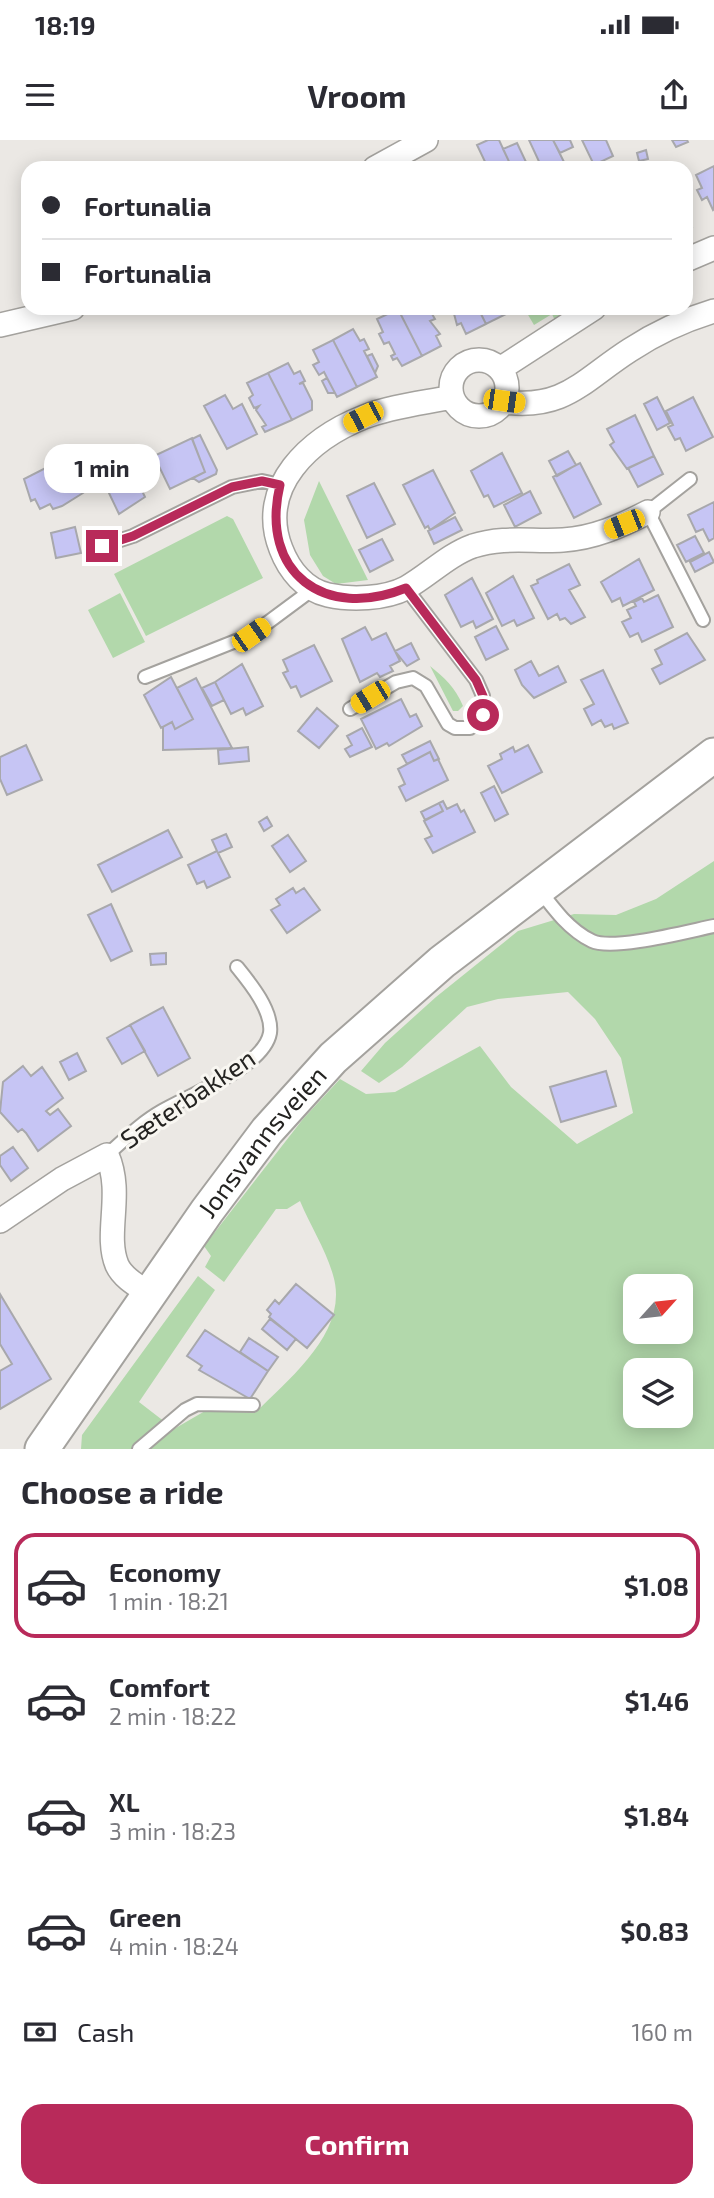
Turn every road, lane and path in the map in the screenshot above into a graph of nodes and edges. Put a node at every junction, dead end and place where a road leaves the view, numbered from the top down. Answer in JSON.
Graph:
{"nodes":[{"id":1,"x":426,"y":140,"type":"edge"},
{"id":2,"x":388,"y":161,"type":"edge"},
{"id":3,"x":714,"y":248,"type":"edge"},
{"id":4,"x":693,"y":257,"type":"edge"},
{"id":5,"x":714,"y":311,"type":"edge"},
{"id":6,"x":43,"y":315,"type":"edge"},
{"id":7,"x":583,"y":315,"type":"edge"},
{"id":8,"x":0,"y":325,"type":"edge"},
{"id":9,"x":500,"y":369,"type":"junction"},
{"id":10,"x":452,"y":397,"type":"junction"},
{"id":11,"x":504,"y":401,"type":"junction"},
{"id":12,"x":690,"y":479,"type":"dead end"},
{"id":13,"x":280,"y":485,"type":"junction"},
{"id":14,"x":648,"y":512,"type":"junction"},
{"id":15,"x":102,"y":546,"type":"dead end"},
{"id":16,"x":406,"y":588,"type":"junction"},
{"id":17,"x":313,"y":589,"type":"junction"},
{"id":18,"x":703,"y":620,"type":"dead end"},
{"id":19,"x":145,"y":677,"type":"dead end"},
{"id":20,"x":350,"y":709,"type":"dead end"},
{"id":21,"x":714,"y":755,"type":"edge"},
{"id":22,"x":538,"y":888,"type":"junction"},
{"id":23,"x":714,"y":926,"type":"edge"},
{"id":24,"x":237,"y":967,"type":"dead end"},
{"id":25,"x":107,"y":1155,"type":"junction"},
{"id":26,"x":0,"y":1221,"type":"edge"},
{"id":27,"x":150,"y":1294,"type":"junction"},
{"id":28,"x":253,"y":1405,"type":"dead end"},
{"id":29,"x":42,"y":1449,"type":"edge"},
{"id":30,"x":139,"y":1449,"type":"edge"}],
"edges":[{"from":1,"to":2,"type":"street"},
{"from":3,"to":4,"type":"street"},
{"from":5,"to":11,"type":"street"},
{"from":6,"to":8,"type":"street"},
{"from":7,"to":9,"type":"street"},
{"from":9,"to":10,"type":"street"},
{"from":9,"to":11,"type":"street"},
{"from":10,"to":11,"type":"street"},
{"from":10,"to":13,"type":"street"},
{"from":12,"to":14,"type":"lane"},
{"from":13,"to":15,"type":"lane"},
{"from":13,"to":17,"type":"street"},
{"from":14,"to":16,"type":"street"},
{"from":14,"to":18,"type":"lane"},
{"from":16,"to":17,"type":"street"},
{"from":16,"to":20,"type":"lane"},
{"from":17,"to":19,"type":"lane"},
{"from":21,"to":22,"type":"main road","name":"Jonsvannsveien"},
{"from":22,"to":23,"type":"lane"},
{"from":22,"to":27,"type":"main road","name":"Jonsvannsveien"},
{"from":24,"to":25,"type":"lane","name":"Sæterbakken"},
{"from":25,"to":26,"type":"street","name":"Sæterbakken"},
{"from":25,"to":27,"type":"street","name":"Sæterbakken"},
{"from":27,"to":29,"type":"main road","name":"Jonsvannsveien"},
{"from":28,"to":30,"type":"lane"}]}
